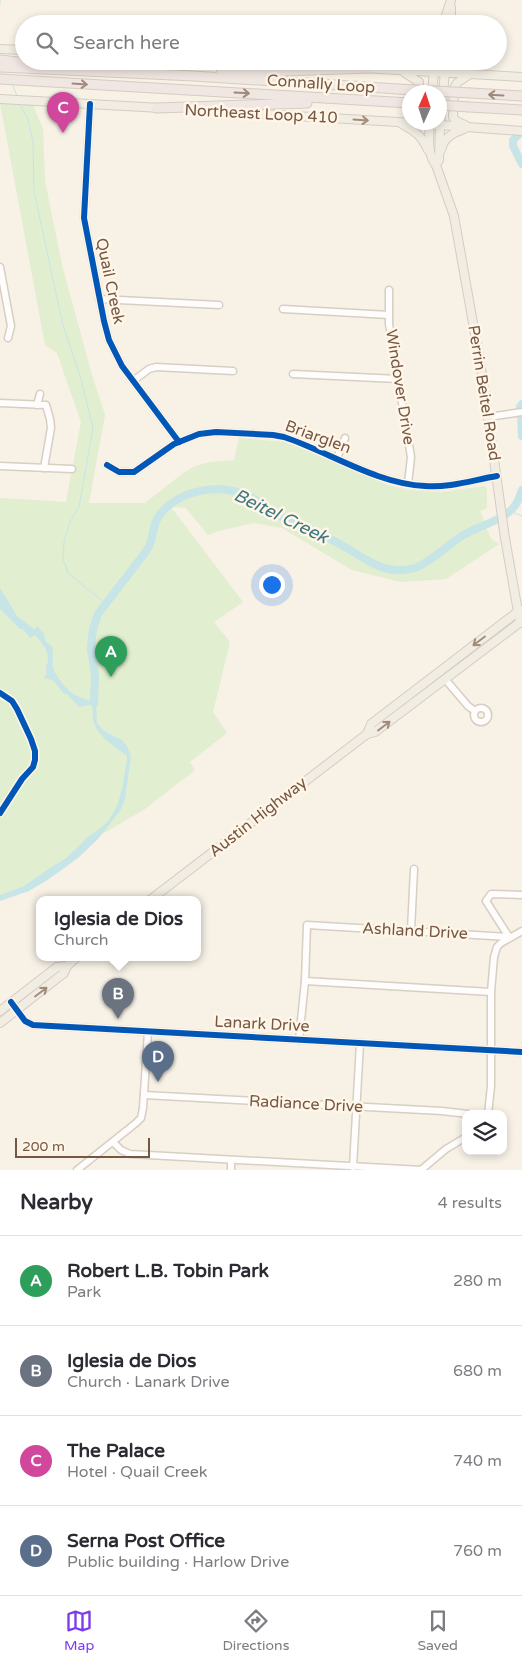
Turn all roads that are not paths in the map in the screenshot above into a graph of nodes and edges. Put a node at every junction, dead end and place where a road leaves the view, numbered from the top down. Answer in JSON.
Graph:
{"nodes":[{"id":1,"x":451,"y":0,"type":"edge"},
{"id":2,"x":446,"y":15,"type":"edge"},
{"id":3,"x":451,"y":15,"type":"edge"},
{"id":4,"x":0,"y":60,"type":"edge"},
{"id":5,"x":15,"y":63,"type":"edge"},
{"id":6,"x":15,"y":66,"type":"edge"},
{"id":7,"x":0,"y":67,"type":"edge"},
{"id":8,"x":86,"y":70,"type":"edge"},
{"id":9,"x":284,"y":70,"type":"edge"},
{"id":10,"x":391,"y":70,"type":"edge"},
{"id":11,"x":406,"y":70,"type":"edge"},
{"id":12,"x":444,"y":70,"type":"edge"},
{"id":13,"x":465,"y":70,"type":"edge"},
{"id":14,"x":402,"y":71,"type":"junction"},
{"id":15,"x":433,"y":72,"type":"junction"},
{"id":16,"x":444,"y":73,"type":"junction"},
{"id":17,"x":470,"y":74,"type":"junction"},
{"id":18,"x":194,"y":76,"type":"junction"},
{"id":19,"x":522,"y":77,"type":"edge"},
{"id":20,"x":0,"y":79,"type":"edge"},
{"id":21,"x":419,"y":85,"type":"edge"},
{"id":22,"x":432,"y":85,"type":"edge"},
{"id":23,"x":443,"y":85,"type":"edge"},
{"id":24,"x":522,"y":96,"type":"edge"},
{"id":25,"x":4,"y":99,"type":"edge"},
{"id":26,"x":397,"y":102,"type":"junction"},
{"id":27,"x":402,"y":102,"type":"edge"},
{"id":28,"x":90,"y":104,"type":"junction"},
{"id":29,"x":447,"y":105,"type":"edge"},
{"id":30,"x":156,"y":108,"type":"junction"},
{"id":31,"x":520,"y":110,"type":"edge"},
{"id":32,"x":402,"y":120,"type":"edge"},
{"id":33,"x":398,"y":122,"type":"junction"},
{"id":34,"x":402,"y":122,"type":"edge"},
{"id":35,"x":447,"y":126,"type":"edge"},
{"id":36,"x":469,"y":128,"type":"junction"},
{"id":37,"x":430,"y":130,"type":"edge"},
{"id":38,"x":439,"y":130,"type":"edge"},
{"id":39,"x":522,"y":131,"type":"edge"},
{"id":40,"x":436,"y":162,"type":"junction"},
{"id":41,"x":0,"y":267,"type":"edge"},
{"id":42,"x":2,"y":290,"type":"edge"},
{"id":43,"x":389,"y":290,"type":"dead end"},
{"id":44,"x":100,"y":299,"type":"junction"},
{"id":45,"x":219,"y":305,"type":"dead end"},
{"id":46,"x":283,"y":309,"type":"dead end"},
{"id":47,"x":389,"y":315,"type":"junction"},
{"id":48,"x":8,"y":338,"type":"dead end"},
{"id":49,"x":233,"y":370,"type":"dead end"},
{"id":50,"x":293,"y":374,"type":"dead end"},
{"id":51,"x":398,"y":379,"type":"junction"},
{"id":52,"x":133,"y":381,"type":"junction"},
{"id":53,"x":40,"y":394,"type":"dead end"},
{"id":54,"x":0,"y":403,"type":"edge"},
{"id":55,"x":37,"y":405,"type":"junction"},
{"id":56,"x":522,"y":412,"type":"edge"},
{"id":57,"x":488,"y":417,"type":"junction"},
{"id":58,"x":344,"y":438,"type":"dead end"},
{"id":59,"x":179,"y":442,"type":"junction"},
{"id":60,"x":337,"y":458,"type":"junction"},
{"id":61,"x":107,"y":465,"type":"dead end"},
{"id":62,"x":0,"y":466,"type":"edge"},
{"id":63,"x":44,"y":468,"type":"junction"},
{"id":64,"x":72,"y":469,"type":"dead end"},
{"id":65,"x":497,"y":476,"type":"junction"},
{"id":66,"x":408,"y":484,"type":"junction"},
{"id":67,"x":514,"y":592,"type":"junction"},
{"id":68,"x":522,"y":600,"type":"edge"},
{"id":69,"x":520,"y":610,"type":"edge"},
{"id":70,"x":521,"y":622,"type":"edge"},
{"id":71,"x":445,"y":679,"type":"junction"},
{"id":72,"x":476,"y":711,"type":"dead end"},
{"id":73,"x":367,"y":734,"type":"junction"},
{"id":74,"x":414,"y":869,"type":"dead end"},
{"id":75,"x":522,"y":895,"type":"edge"},
{"id":76,"x":155,"y":896,"type":"edge"},
{"id":77,"x":411,"y":930,"type":"junction"},
{"id":78,"x":522,"y":931,"type":"edge"},
{"id":79,"x":510,"y":937,"type":"junction"},
{"id":80,"x":73,"y":961,"type":"edge"},
{"id":81,"x":67,"y":966,"type":"junction"},
{"id":82,"x":305,"y":981,"type":"junction"},
{"id":83,"x":491,"y":992,"type":"junction"},
{"id":84,"x":11,"y":1002,"type":"junction"},
{"id":85,"x":17,"y":1009,"type":"junction"},
{"id":86,"x":0,"y":1011,"type":"edge"},
{"id":87,"x":0,"y":1023,"type":"edge"},
{"id":88,"x":148,"y":1032,"type":"junction"},
{"id":89,"x":299,"y":1040,"type":"junction"},
{"id":90,"x":360,"y":1043,"type":"junction"},
{"id":91,"x":490,"y":1050,"type":"junction"},
{"id":92,"x":522,"y":1052,"type":"edge"},
{"id":93,"x":144,"y":1095,"type":"junction"},
{"id":94,"x":356,"y":1106,"type":"junction"},
{"id":95,"x":488,"y":1110,"type":"edge"},
{"id":96,"x":462,"y":1114,"type":"edge"},
{"id":97,"x":462,"y":1139,"type":"edge"},
{"id":98,"x":113,"y":1142,"type":"junction"},
{"id":99,"x":231,"y":1160,"type":"junction"},
{"id":100,"x":353,"y":1167,"type":"junction"},
{"id":101,"x":77,"y":1170,"type":"edge"},
{"id":102,"x":231,"y":1170,"type":"edge"},
{"id":103,"x":421,"y":1170,"type":"edge"}],
"edges":[{"from":1,"to":2,"type":"main road"},
{"from":1,"to":3,"type":"main road"},
{"from":4,"to":5,"type":"highway"},
{"from":6,"to":7,"type":"highway","name":"Connally Loop"},
{"from":8,"to":18,"type":"highway","name":"Connally Loop"},
{"from":9,"to":18,"type":"highway"},
{"from":10,"to":14,"type":"main road"},
{"from":11,"to":14,"type":"main road"},
{"from":12,"to":16,"type":"main road","name":"Perrin Beitel Road"},
{"from":13,"to":17,"type":"main road"},
{"from":14,"to":15,"type":"main road"},
{"from":14,"to":21,"type":"main road"},
{"from":15,"to":16,"type":"main road"},
{"from":15,"to":22,"type":"main road"},
{"from":16,"to":17,"type":"main road"},
{"from":16,"to":23,"type":"main road","name":"Perrin Beitel Road"},
{"from":17,"to":19,"type":"main road"},
{"from":17,"to":36,"type":"main road"},
{"from":24,"to":18,"type":"highway","name":"Connally Loop","one_way":true,"bridge":true},
{"from":20,"to":26,"type":"highway","name":"Connally Loop","one_way":true},
{"from":25,"to":28,"type":"main road","name":"Northeast Loop 410"},
{"from":26,"to":27,"type":"highway","name":"Connally Loop"},
{"from":26,"to":30,"type":"highway"},
{"from":28,"to":30,"type":"main road","name":"Northeast Loop 410"},
{"from":28,"to":44,"type":"street","name":"Quail Creek"},
{"from":29,"to":31,"type":"highway","bridge":true},
{"from":30,"to":33,"type":"main road","name":"Northeast Loop 410","one_way":true},
{"from":32,"to":33,"type":"main road"},
{"from":33,"to":34,"type":"main road","name":"Northeast Loop 410"},
{"from":33,"to":40,"type":"main road"},
{"from":35,"to":36,"type":"main road","name":"Northeast Loop 410"},
{"from":36,"to":39,"type":"main road","name":"Northeast Loop 410"},
{"from":36,"to":40,"type":"main road"},
{"from":37,"to":40,"type":"main road","name":"Perrin Beitel Road"},
{"from":38,"to":40,"type":"main road","name":"Perrin Beitel Road"},
{"from":40,"to":57,"type":"main road","name":"Perrin Beitel Road"},
{"from":41,"to":42,"type":"street"},
{"from":42,"to":48,"type":"street"},
{"from":43,"to":47,"type":"street","name":"Windover Drive"},
{"from":44,"to":45,"type":"street"},
{"from":44,"to":52,"type":"street","name":"Quail Creek"},
{"from":46,"to":47,"type":"street"},
{"from":47,"to":51,"type":"street","name":"Windover Drive"},
{"from":49,"to":52,"type":"street"},
{"from":50,"to":51,"type":"street"},
{"from":51,"to":66,"type":"street","name":"Windover Drive"},
{"from":52,"to":59,"type":"street","name":"Quail Creek"},
{"from":53,"to":55,"type":"street"},
{"from":54,"to":55,"type":"street"},
{"from":55,"to":63,"type":"street"},
{"from":56,"to":57,"type":"street"},
{"from":57,"to":65,"type":"main road","name":"Perrin Beitel Road"},
{"from":58,"to":60,"type":"street","name":"Briarglen"},
{"from":59,"to":60,"type":"street","name":"Briarglen"},
{"from":59,"to":61,"type":"street","name":"Briarglen"},
{"from":60,"to":66,"type":"street","name":"Briarglen"},
{"from":62,"to":63,"type":"street"},
{"from":63,"to":64,"type":"street"},
{"from":65,"to":66,"type":"street","name":"Briarglen"},
{"from":65,"to":67,"type":"main road","name":"Perrin Beitel Road"},
{"from":67,"to":68,"type":"main road"},
{"from":67,"to":69,"type":"main road","name":"Perrin Beitel Road"},
{"from":69,"to":70,"type":"main road","name":"Perrin Beitel Road"},
{"from":69,"to":73,"type":"main road","name":"Austin Highway","one_way":true},
{"from":70,"to":71,"type":"main road","name":"Austin Highway"},
{"from":71,"to":72,"type":"street"},
{"from":73,"to":71,"type":"main road","name":"Austin Highway","one_way":true},
{"from":73,"to":76,"type":"main road","name":"Austin Highway"},
{"from":74,"to":77,"type":"street"},
{"from":75,"to":79,"type":"street"},
{"from":77,"to":79,"type":"street","name":"Ashland Drive"},
{"from":77,"to":82,"type":"street","name":"Ashland Drive"},
{"from":78,"to":79,"type":"street"},
{"from":79,"to":83,"type":"street"},
{"from":80,"to":81,"type":"main road"},
{"from":81,"to":84,"type":"main road"},
{"from":85,"to":81,"type":"main road","one_way":true},
{"from":82,"to":83,"type":"street"},
{"from":82,"to":89,"type":"street"},
{"from":83,"to":91,"type":"street"},
{"from":84,"to":85,"type":"street","name":"Lanark Drive"},
{"from":84,"to":86,"type":"main road"},
{"from":85,"to":87,"type":"main road"},
{"from":85,"to":88,"type":"street","name":"Lanark Drive"},
{"from":88,"to":89,"type":"street","name":"Lanark Drive"},
{"from":88,"to":93,"type":"street"},
{"from":89,"to":90,"type":"street","name":"Lanark Drive"},
{"from":90,"to":91,"type":"street","name":"Lanark Drive"},
{"from":90,"to":94,"type":"street"},
{"from":91,"to":92,"type":"street","name":"Lanark Drive"},
{"from":91,"to":95,"type":"street"},
{"from":93,"to":94,"type":"street","name":"Radiance Drive"},
{"from":93,"to":98,"type":"street"},
{"from":94,"to":96,"type":"street","name":"Radiance Drive"},
{"from":94,"to":100,"type":"street"},
{"from":97,"to":103,"type":"street"},
{"from":98,"to":99,"type":"street"},
{"from":98,"to":101,"type":"street"},
{"from":99,"to":100,"type":"street"},
{"from":99,"to":102,"type":"street"},
{"from":100,"to":103,"type":"street"}]}
